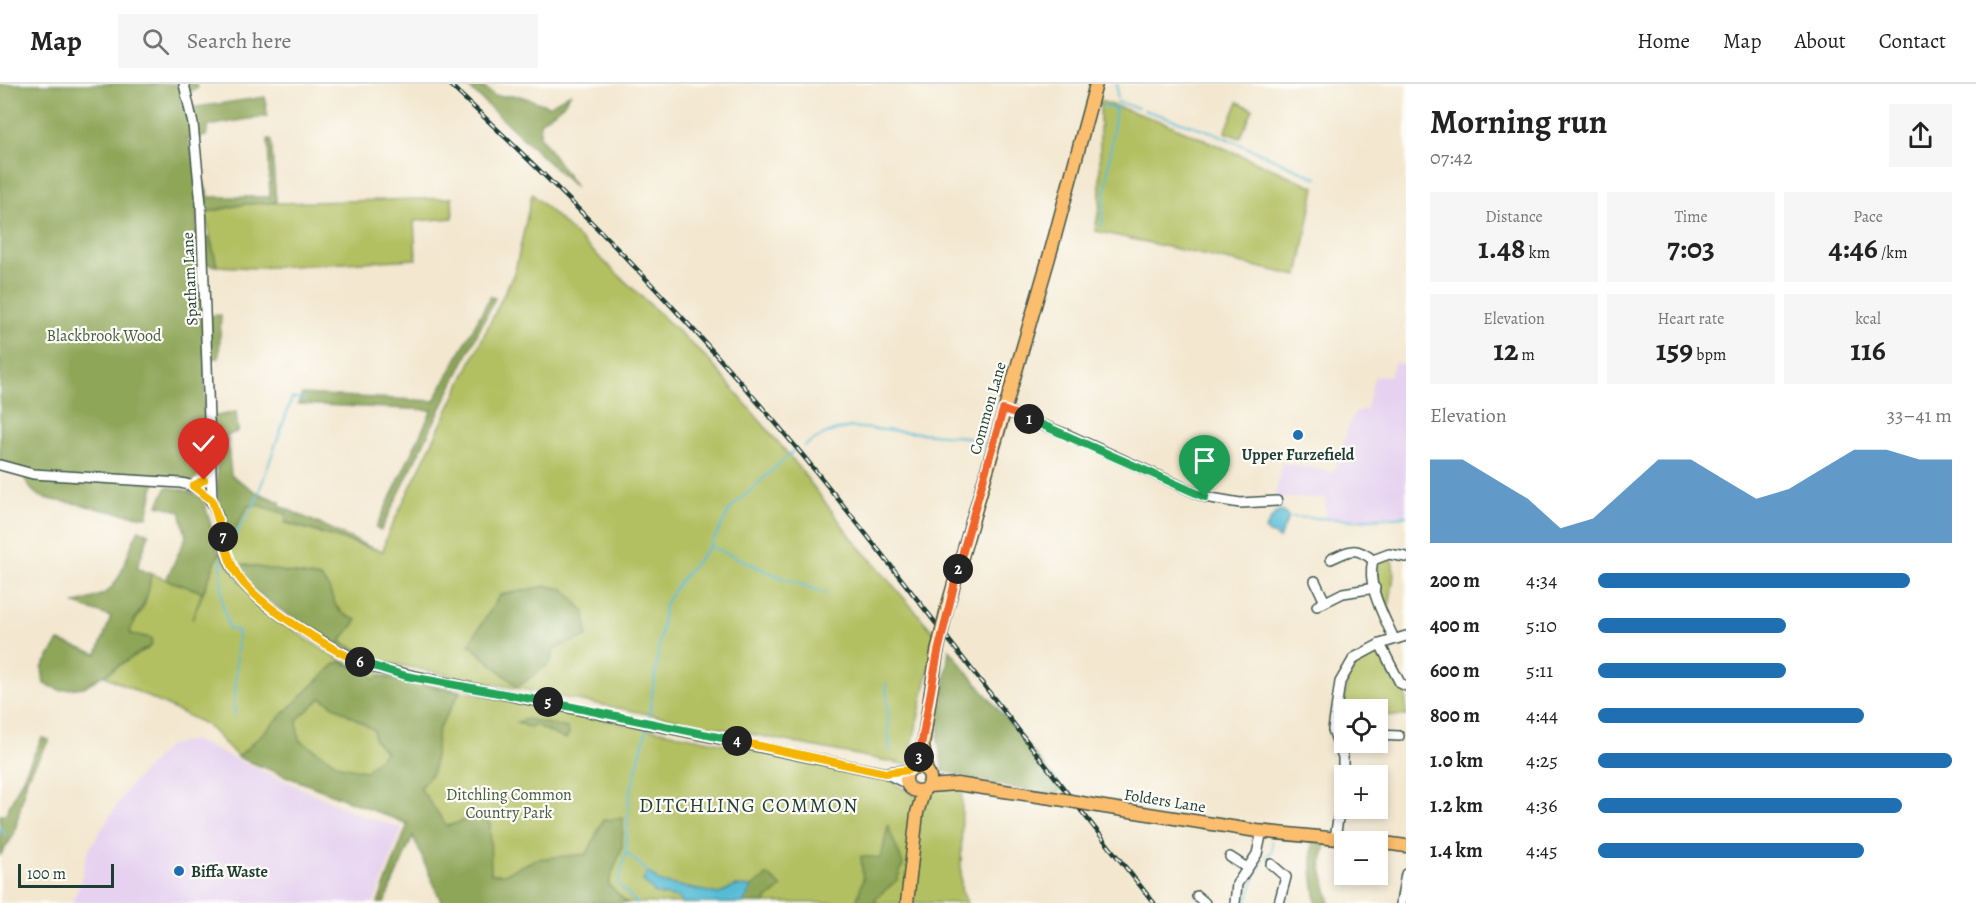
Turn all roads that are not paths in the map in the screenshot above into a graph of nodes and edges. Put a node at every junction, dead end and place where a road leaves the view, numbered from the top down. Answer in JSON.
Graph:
{"nodes":[{"id":1,"x":184,"y":84,"type":"edge"},
{"id":2,"x":1096,"y":84,"type":"edge"},
{"id":3,"x":1003,"y":410,"type":"junction"},
{"id":4,"x":0,"y":465,"type":"edge"},
{"id":5,"x":212,"y":474,"type":"junction"},
{"id":6,"x":193,"y":486,"type":"junction"},
{"id":7,"x":212,"y":500,"type":"junction"},
{"id":8,"x":1277,"y":501,"type":"dead end"},
{"id":9,"x":1406,"y":557,"type":"edge"},
{"id":10,"x":1331,"y":560,"type":"dead end"},
{"id":11,"x":1373,"y":561,"type":"junction"},
{"id":12,"x":1316,"y":581,"type":"dead end"},
{"id":13,"x":1375,"y":588,"type":"junction"},
{"id":14,"x":1406,"y":636,"type":"edge"},
{"id":15,"x":1394,"y":639,"type":"junction"},
{"id":16,"x":1380,"y":644,"type":"junction"},
{"id":17,"x":1406,"y":686,"type":"edge"},
{"id":18,"x":1339,"y":699,"type":"edge"},
{"id":19,"x":1388,"y":736,"type":"edge"},
{"id":20,"x":1399,"y":736,"type":"dead end"},
{"id":21,"x":923,"y":745,"type":"junction"},
{"id":22,"x":1342,"y":753,"type":"edge"},
{"id":23,"x":910,"y":769,"type":"junction"},
{"id":24,"x":927,"y":770,"type":"junction"},
{"id":25,"x":885,"y":773,"type":"junction"},
{"id":26,"x":957,"y":784,"type":"junction"},
{"id":27,"x":908,"y":785,"type":"junction"},
{"id":28,"x":926,"y":788,"type":"junction"},
{"id":29,"x":917,"y":813,"type":"junction"},
{"id":30,"x":1262,"y":831,"type":"junction"},
{"id":31,"x":1336,"y":831,"type":"edge"},
{"id":32,"x":1334,"y":838,"type":"edge"},
{"id":33,"x":1388,"y":844,"type":"edge"},
{"id":34,"x":1406,"y":846,"type":"edge"},
{"id":35,"x":1229,"y":858,"type":"dead end"},
{"id":36,"x":1271,"y":864,"type":"dead end"},
{"id":37,"x":1247,"y":868,"type":"junction"},
{"id":38,"x":1406,"y":874,"type":"edge"},
{"id":39,"x":1197,"y":896,"type":"dead end"},
{"id":40,"x":907,"y":903,"type":"edge"},
{"id":41,"x":1205,"y":903,"type":"edge"},
{"id":42,"x":1234,"y":903,"type":"edge"},
{"id":43,"x":1279,"y":903,"type":"edge"},
{"id":44,"x":1401,"y":903,"type":"edge"}],
"edges":[{"from":1,"to":5,"type":"street","name":"Spatham Lane"},
{"from":2,"to":3,"type":"main road","name":"Common Lane"},
{"from":3,"to":8,"type":"street"},
{"from":3,"to":21,"type":"main road","name":"Common Lane","bridge":true},
{"from":4,"to":6,"type":"street"},
{"from":5,"to":6,"type":"street"},
{"from":5,"to":7,"type":"street","name":"Spatham Lane"},
{"from":6,"to":7,"type":"street"},
{"from":7,"to":25,"type":"street","name":"Spatham Lane"},
{"from":9,"to":11,"type":"street"},
{"from":10,"to":11,"type":"street"},
{"from":11,"to":13,"type":"street"},
{"from":12,"to":13,"type":"street"},
{"from":13,"to":15,"type":"street"},
{"from":14,"to":15,"type":"street"},
{"from":15,"to":16,"type":"street"},
{"from":16,"to":17,"type":"street"},
{"from":16,"to":18,"type":"street"},
{"from":19,"to":20,"type":"street"},
{"from":21,"to":23,"type":"main road","name":"Common Lane"},
{"from":21,"to":24,"type":"main road","name":"Common Lane"},
{"from":22,"to":31,"type":"street"},
{"from":23,"to":24,"type":"main road"},
{"from":23,"to":25,"type":"street"},
{"from":23,"to":27,"type":"main road"},
{"from":24,"to":26,"type":"main road","name":"Folders Lane"},
{"from":24,"to":28,"type":"main road"},
{"from":25,"to":27,"type":"street"},
{"from":26,"to":28,"type":"main road","name":"Folders Lane"},
{"from":26,"to":30,"type":"main road","name":"Folders Lane","bridge":true},
{"from":27,"to":28,"type":"main road"},
{"from":27,"to":29,"type":"main road"},
{"from":28,"to":29,"type":"main road"},
{"from":29,"to":40,"type":"main road"},
{"from":30,"to":32,"type":"main road","name":"Folders Lane"},
{"from":30,"to":37,"type":"street"},
{"from":33,"to":34,"type":"main road"},
{"from":35,"to":37,"type":"street"},
{"from":36,"to":43,"type":"street"},
{"from":37,"to":42,"type":"street"},
{"from":38,"to":44,"type":"street"},
{"from":39,"to":41,"type":"street"}]}
